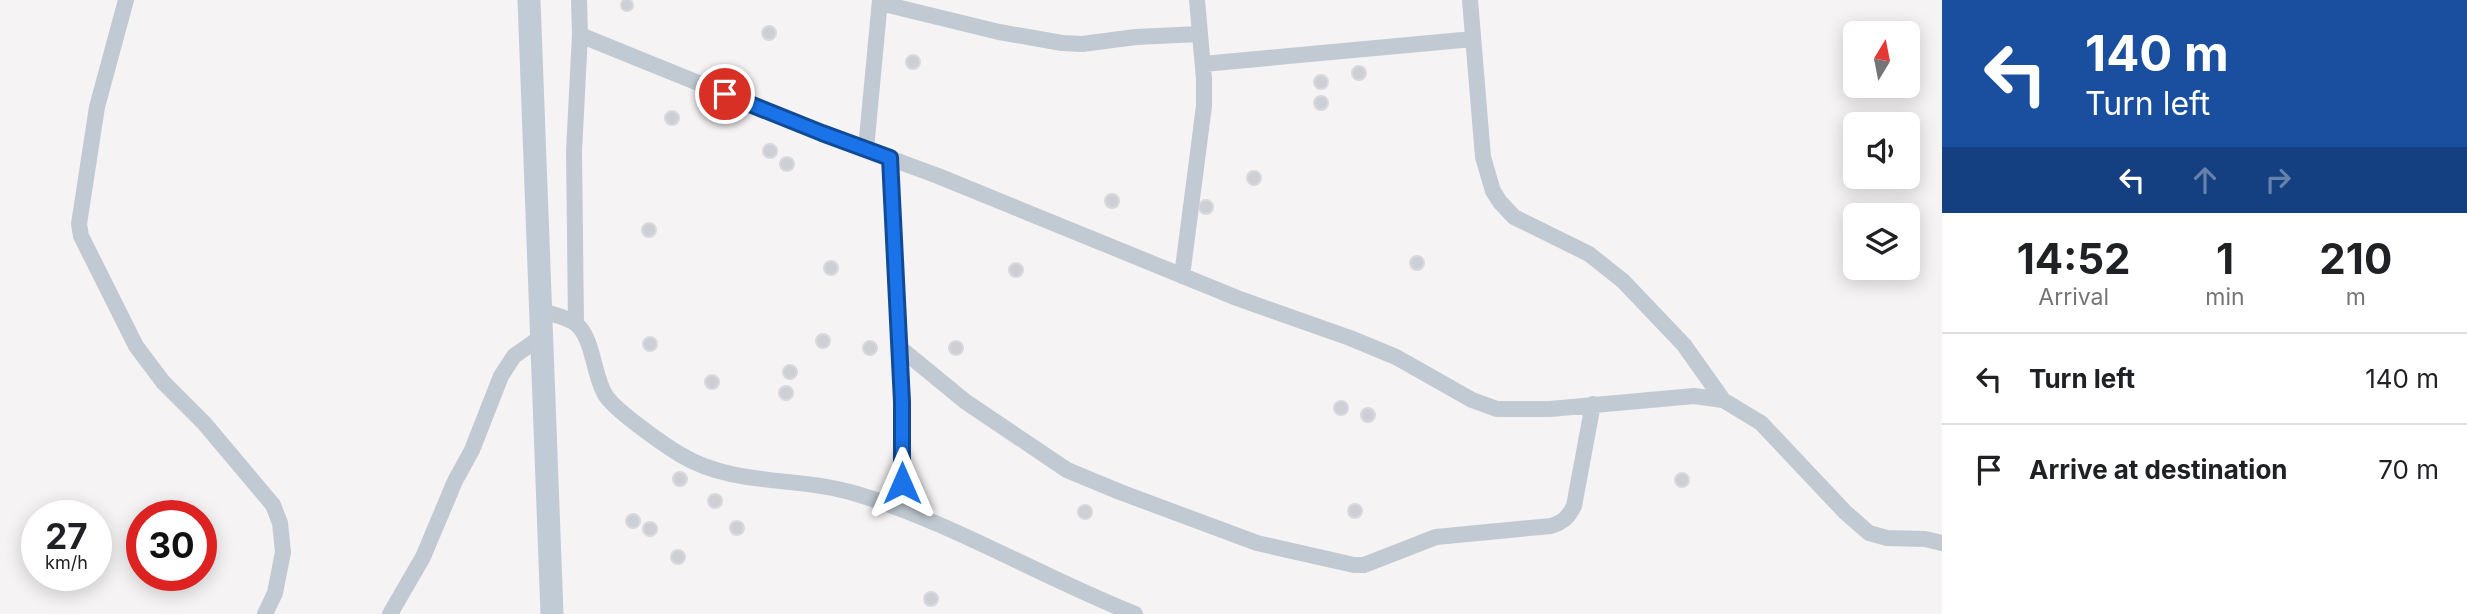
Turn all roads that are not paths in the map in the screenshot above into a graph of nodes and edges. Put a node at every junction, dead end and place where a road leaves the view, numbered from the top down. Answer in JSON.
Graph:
{"nodes":[{"id":1,"x":126,"y":0,"type":"edge"},
{"id":2,"x":529,"y":0,"type":"edge"},
{"id":3,"x":579,"y":0,"type":"edge"},
{"id":4,"x":1197,"y":0,"type":"edge"},
{"id":5,"x":1470,"y":0,"type":"edge"},
{"id":6,"x":880,"y":2,"type":"edge"},
{"id":7,"x":1199,"y":34,"type":"junction"},
{"id":8,"x":580,"y":35,"type":"junction"},
{"id":9,"x":1473,"y":39,"type":"junction"},
{"id":10,"x":1203,"y":64,"type":"junction"},
{"id":11,"x":866,"y":149,"type":"junction"},
{"id":12,"x":890,"y":158,"type":"junction"},
{"id":13,"x":1182,"y":276,"type":"junction"},
{"id":14,"x":540,"y":310,"type":"junction"},
{"id":15,"x":576,"y":323,"type":"junction"},
{"id":16,"x":541,"y":337,"type":"junction"},
{"id":17,"x":900,"y":348,"type":"junction"},
{"id":18,"x":1723,"y":400,"type":"junction"},
{"id":19,"x":1593,"y":404,"type":"junction"},
{"id":20,"x":903,"y":510,"type":"junction"},
{"id":21,"x":1942,"y":543,"type":"edge"},
{"id":22,"x":265,"y":614,"type":"edge"},
{"id":23,"x":390,"y":614,"type":"edge"},
{"id":24,"x":552,"y":614,"type":"edge"},
{"id":25,"x":1135,"y":614,"type":"edge"}],
"edges":[{"from":1,"to":22,"type":"street"},
{"from":2,"to":14,"type":"street"},
{"from":3,"to":8,"type":"street"},
{"from":4,"to":7,"type":"street"},
{"from":5,"to":9,"type":"street"},
{"from":6,"to":7,"type":"street"},
{"from":6,"to":11,"type":"street"},
{"from":7,"to":10,"type":"street"},
{"from":8,"to":11,"type":"street"},
{"from":8,"to":15,"type":"street"},
{"from":9,"to":10,"type":"street"},
{"from":9,"to":18,"type":"street"},
{"from":10,"to":13,"type":"street"},
{"from":11,"to":12,"type":"street"},
{"from":12,"to":13,"type":"street"},
{"from":12,"to":17,"type":"street"},
{"from":13,"to":19,"type":"street"},
{"from":14,"to":15,"type":"street"},
{"from":14,"to":16,"type":"street"},
{"from":15,"to":20,"type":"street"},
{"from":16,"to":23,"type":"street"},
{"from":16,"to":24,"type":"street"},
{"from":17,"to":19,"type":"street"},
{"from":17,"to":20,"type":"street"},
{"from":18,"to":19,"type":"street"},
{"from":18,"to":21,"type":"street"},
{"from":20,"to":25,"type":"street"}]}
